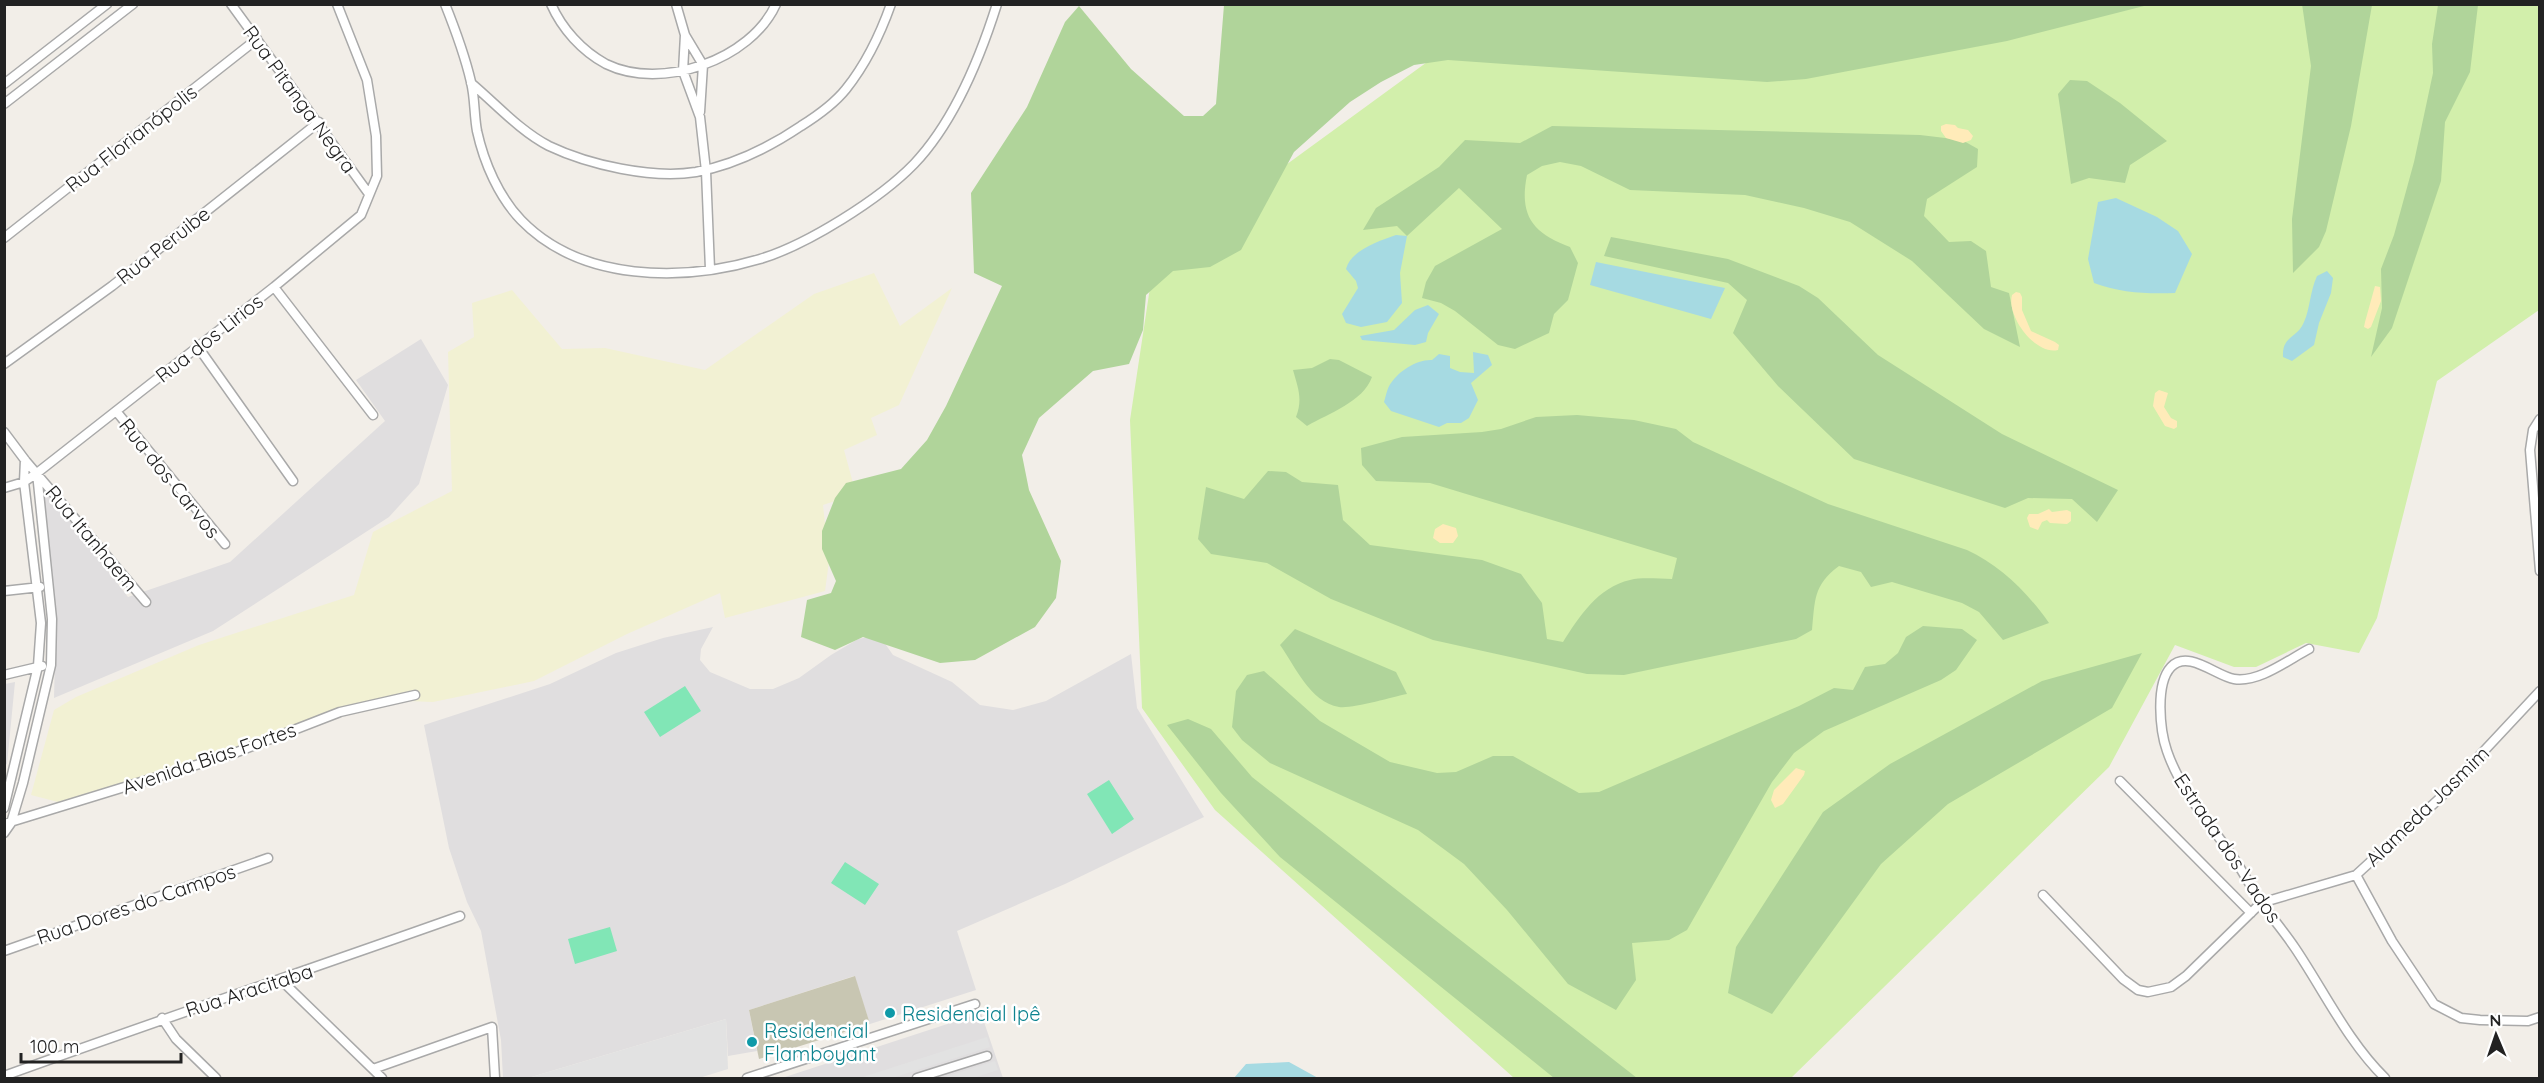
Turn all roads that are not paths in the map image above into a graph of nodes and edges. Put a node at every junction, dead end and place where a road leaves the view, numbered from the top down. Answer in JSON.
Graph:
{"nodes":[{"id":1,"x":107,"y":4,"type":"edge"},
{"id":2,"x":133,"y":4,"type":"edge"},
{"id":3,"x":231,"y":4,"type":"edge"},
{"id":4,"x":337,"y":4,"type":"edge"},
{"id":5,"x":445,"y":4,"type":"edge"},
{"id":6,"x":551,"y":4,"type":"edge"},
{"id":7,"x":676,"y":4,"type":"edge"},
{"id":8,"x":776,"y":4,"type":"edge"},
{"id":9,"x":891,"y":4,"type":"edge"},
{"id":10,"x":997,"y":4,"type":"edge"},
{"id":11,"x":685,"y":35,"type":"junction"},
{"id":12,"x":257,"y":39,"type":"junction"},
{"id":13,"x":703,"y":65,"type":"junction"},
{"id":14,"x":682,"y":71,"type":"junction"},
{"id":15,"x":471,"y":83,"type":"junction"},
{"id":16,"x":4,"y":84,"type":"edge"},
{"id":17,"x":4,"y":104,"type":"edge"},
{"id":18,"x":700,"y":117,"type":"junction"},
{"id":19,"x":319,"y":122,"type":"junction"},
{"id":20,"x":706,"y":169,"type":"junction"},
{"id":21,"x":369,"y":194,"type":"junction"},
{"id":22,"x":4,"y":238,"type":"edge"},
{"id":23,"x":710,"y":269,"type":"junction"},
{"id":24,"x":274,"y":287,"type":"junction"},
{"id":25,"x":198,"y":347,"type":"junction"},
{"id":26,"x":4,"y":364,"type":"edge"},
{"id":27,"x":116,"y":411,"type":"junction"},
{"id":28,"x":373,"y":415,"type":"dead end"},
{"id":29,"x":2540,"y":418,"type":"edge"},
{"id":30,"x":4,"y":432,"type":"edge"},
{"id":31,"x":25,"y":460,"type":"junction"},
{"id":32,"x":37,"y":473,"type":"junction"},
{"id":33,"x":293,"y":481,"type":"dead end"},
{"id":34,"x":24,"y":482,"type":"junction"},
{"id":35,"x":4,"y":488,"type":"edge"},
{"id":36,"x":225,"y":544,"type":"dead end"},
{"id":37,"x":2540,"y":571,"type":"edge"},
{"id":38,"x":48,"y":586,"type":"junction"},
{"id":39,"x":36,"y":587,"type":"junction"},
{"id":40,"x":4,"y":591,"type":"edge"},
{"id":41,"x":146,"y":602,"type":"dead end"},
{"id":42,"x":2309,"y":649,"type":"dead end"},
{"id":43,"x":51,"y":665,"type":"junction"},
{"id":44,"x":38,"y":666,"type":"junction"},
{"id":45,"x":4,"y":675,"type":"edge"},
{"id":46,"x":2540,"y":691,"type":"edge"},
{"id":47,"x":415,"y":695,"type":"dead end"},
{"id":48,"x":9,"y":778,"type":"edge"},
{"id":49,"x":2120,"y":781,"type":"dead end"},
{"id":50,"x":4,"y":808,"type":"edge"},
{"id":51,"x":8,"y":824,"type":"edge"},
{"id":52,"x":4,"y":833,"type":"edge"},
{"id":53,"x":268,"y":858,"type":"dead end"},
{"id":54,"x":2356,"y":875,"type":"junction"},
{"id":55,"x":2043,"y":895,"type":"dead end"},
{"id":56,"x":2261,"y":903,"type":"junction"},
{"id":57,"x":2251,"y":913,"type":"junction"},
{"id":58,"x":460,"y":916,"type":"dead end"},
{"id":59,"x":4,"y":951,"type":"edge"},
{"id":60,"x":281,"y":980,"type":"junction"},
{"id":61,"x":975,"y":1005,"type":"dead end"},
{"id":62,"x":2540,"y":1017,"type":"edge"},
{"id":63,"x":162,"y":1018,"type":"junction"},
{"id":64,"x":987,"y":1056,"type":"dead end"},
{"id":65,"x":373,"y":1069,"type":"junction"},
{"id":66,"x":4,"y":1076,"type":"edge"},
{"id":67,"x":216,"y":1078,"type":"edge"},
{"id":68,"x":382,"y":1078,"type":"edge"},
{"id":69,"x":495,"y":1078,"type":"edge"},
{"id":70,"x":747,"y":1078,"type":"edge"},
{"id":71,"x":917,"y":1078,"type":"edge"},
{"id":72,"x":2385,"y":1078,"type":"edge"}],
"edges":[{"from":1,"to":16,"type":"street"},
{"from":2,"to":17,"type":"street"},
{"from":3,"to":12,"type":"street","name":"Rua Pitanga Negra"},
{"from":4,"to":21,"type":"street","name":"Rua dos Lirios"},
{"from":5,"to":15,"type":"street"},
{"from":6,"to":14,"type":"street"},
{"from":7,"to":11,"type":"street"},
{"from":8,"to":13,"type":"street"},
{"from":9,"to":20,"type":"street"},
{"from":10,"to":23,"type":"street"},
{"from":11,"to":13,"type":"street"},
{"from":11,"to":14,"type":"street"},
{"from":12,"to":19,"type":"street","name":"Rua Pitanga Negra"},
{"from":12,"to":22,"type":"street","name":"Rua Florianópolis"},
{"from":13,"to":14,"type":"street"},
{"from":13,"to":18,"type":"street"},
{"from":14,"to":18,"type":"street"},
{"from":15,"to":20,"type":"street"},
{"from":15,"to":23,"type":"street"},
{"from":18,"to":20,"type":"street"},
{"from":19,"to":21,"type":"street","name":"Rua Pitanga Negra"},
{"from":19,"to":26,"type":"street","name":"Rua Peruibe"},
{"from":20,"to":23,"type":"street"},
{"from":21,"to":24,"type":"street","name":"Rua dos Lirios"},
{"from":24,"to":25,"type":"street","name":"Rua dos Lirios"},
{"from":24,"to":28,"type":"street"},
{"from":25,"to":27,"type":"street","name":"Rua dos Lirios"},
{"from":25,"to":33,"type":"street"},
{"from":27,"to":32,"type":"street","name":"Rua dos Lirios"},
{"from":27,"to":36,"type":"street","name":"Rua dos Carvos"},
{"from":29,"to":37,"type":"street"},
{"from":30,"to":31,"type":"street","name":"Rua Itanhaem"},
{"from":31,"to":32,"type":"street","name":"Rua Itanhaem"},
{"from":31,"to":34,"type":"street"},
{"from":32,"to":34,"type":"street","name":"Rua dos Lirios"},
{"from":32,"to":38,"type":"street"},
{"from":32,"to":41,"type":"street","name":"Rua Itanhaem"},
{"from":34,"to":35,"type":"street","name":"Rua dos Lirios"},
{"from":34,"to":39,"type":"street"},
{"from":38,"to":39,"type":"street"},
{"from":38,"to":43,"type":"street"},
{"from":39,"to":40,"type":"street"},
{"from":39,"to":44,"type":"street"},
{"from":42,"to":56,"type":"street","name":"Estrada dos Vados"},
{"from":43,"to":44,"type":"street"},
{"from":43,"to":51,"type":"street"},
{"from":44,"to":45,"type":"street"},
{"from":44,"to":48,"type":"street"},
{"from":46,"to":54,"type":"street","name":"Alameda Jasmim"},
{"from":47,"to":51,"type":"street","name":"Avenida Bias Fortes"},
{"from":48,"to":50,"type":"street"},
{"from":49,"to":57,"type":"street"},
{"from":51,"to":52,"type":"street"},
{"from":53,"to":59,"type":"street","name":"Rua Dores do Campos"},
{"from":54,"to":56,"type":"street","name":"Alameda Jasmim"},
{"from":54,"to":62,"type":"street"},
{"from":55,"to":57,"type":"street"},
{"from":56,"to":57,"type":"street"},
{"from":56,"to":72,"type":"street","name":"Estrada dos Vados"},
{"from":58,"to":60,"type":"street","name":"Rua Aracitaba"},
{"from":60,"to":63,"type":"street","name":"Rua Aracitaba"},
{"from":60,"to":65,"type":"street"},
{"from":61,"to":70,"type":"street"},
{"from":63,"to":66,"type":"street","name":"Rua Aracitaba"},
{"from":63,"to":67,"type":"street"},
{"from":64,"to":71,"type":"street"},
{"from":65,"to":68,"type":"street"},
{"from":65,"to":69,"type":"street"}]}
